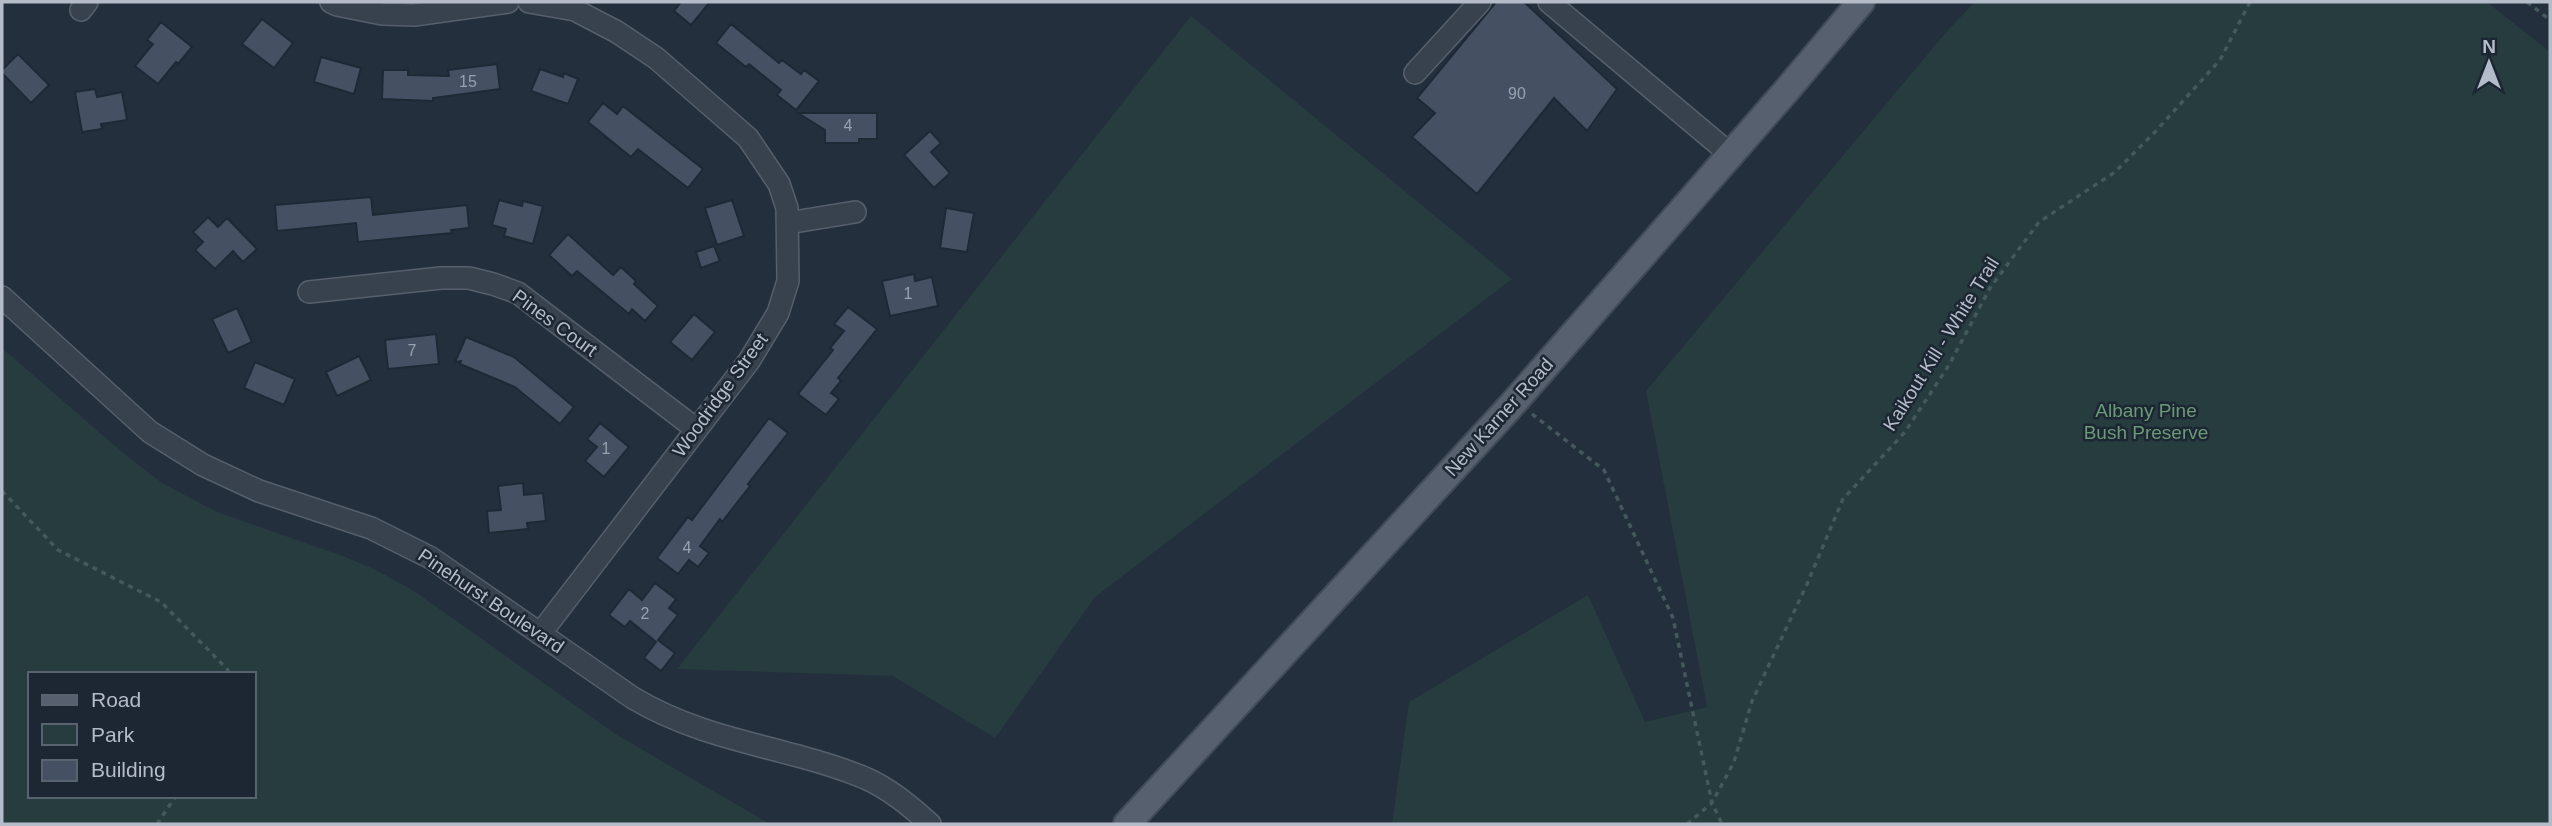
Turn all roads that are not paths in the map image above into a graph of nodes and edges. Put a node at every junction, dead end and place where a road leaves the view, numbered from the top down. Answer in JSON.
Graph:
{"nodes":[{"id":1,"x":331,"y":2,"type":"edge"},
{"id":2,"x":508,"y":2,"type":"edge"},
{"id":3,"x":529,"y":2,"type":"edge"},
{"id":4,"x":1480,"y":2,"type":"edge"},
{"id":5,"x":1549,"y":2,"type":"edge"},
{"id":6,"x":1861,"y":2,"type":"edge"},
{"id":7,"x":1415,"y":73,"type":"dead end"},
{"id":8,"x":1730,"y":154,"type":"junction"},
{"id":9,"x":855,"y":212,"type":"dead end"},
{"id":10,"x":788,"y":223,"type":"junction"},
{"id":11,"x":309,"y":292,"type":"dead end"},
{"id":12,"x":2,"y":297,"type":"edge"},
{"id":13,"x":696,"y":429,"type":"junction"},
{"id":14,"x":540,"y":634,"type":"junction"},
{"id":15,"x":930,"y":824,"type":"edge"},
{"id":16,"x":1127,"y":824,"type":"edge"}],
"edges":[{"from":1,"to":2,"type":"street"},
{"from":3,"to":10,"type":"street","name":"Woodridge Street"},
{"from":4,"to":7,"type":"street"},
{"from":5,"to":8,"type":"street"},
{"from":6,"to":8,"type":"main road","name":"New Karner Road"},
{"from":8,"to":16,"type":"main road","name":"New Karner Road"},
{"from":9,"to":10,"type":"street"},
{"from":10,"to":13,"type":"street","name":"Woodridge Street"},
{"from":11,"to":13,"type":"street","name":"Pines Court"},
{"from":12,"to":14,"type":"street","name":"Pinehurst Boulevard"},
{"from":13,"to":14,"type":"street","name":"Woodridge Street"},
{"from":14,"to":15,"type":"street","name":"Pinehurst Boulevard"}]}
